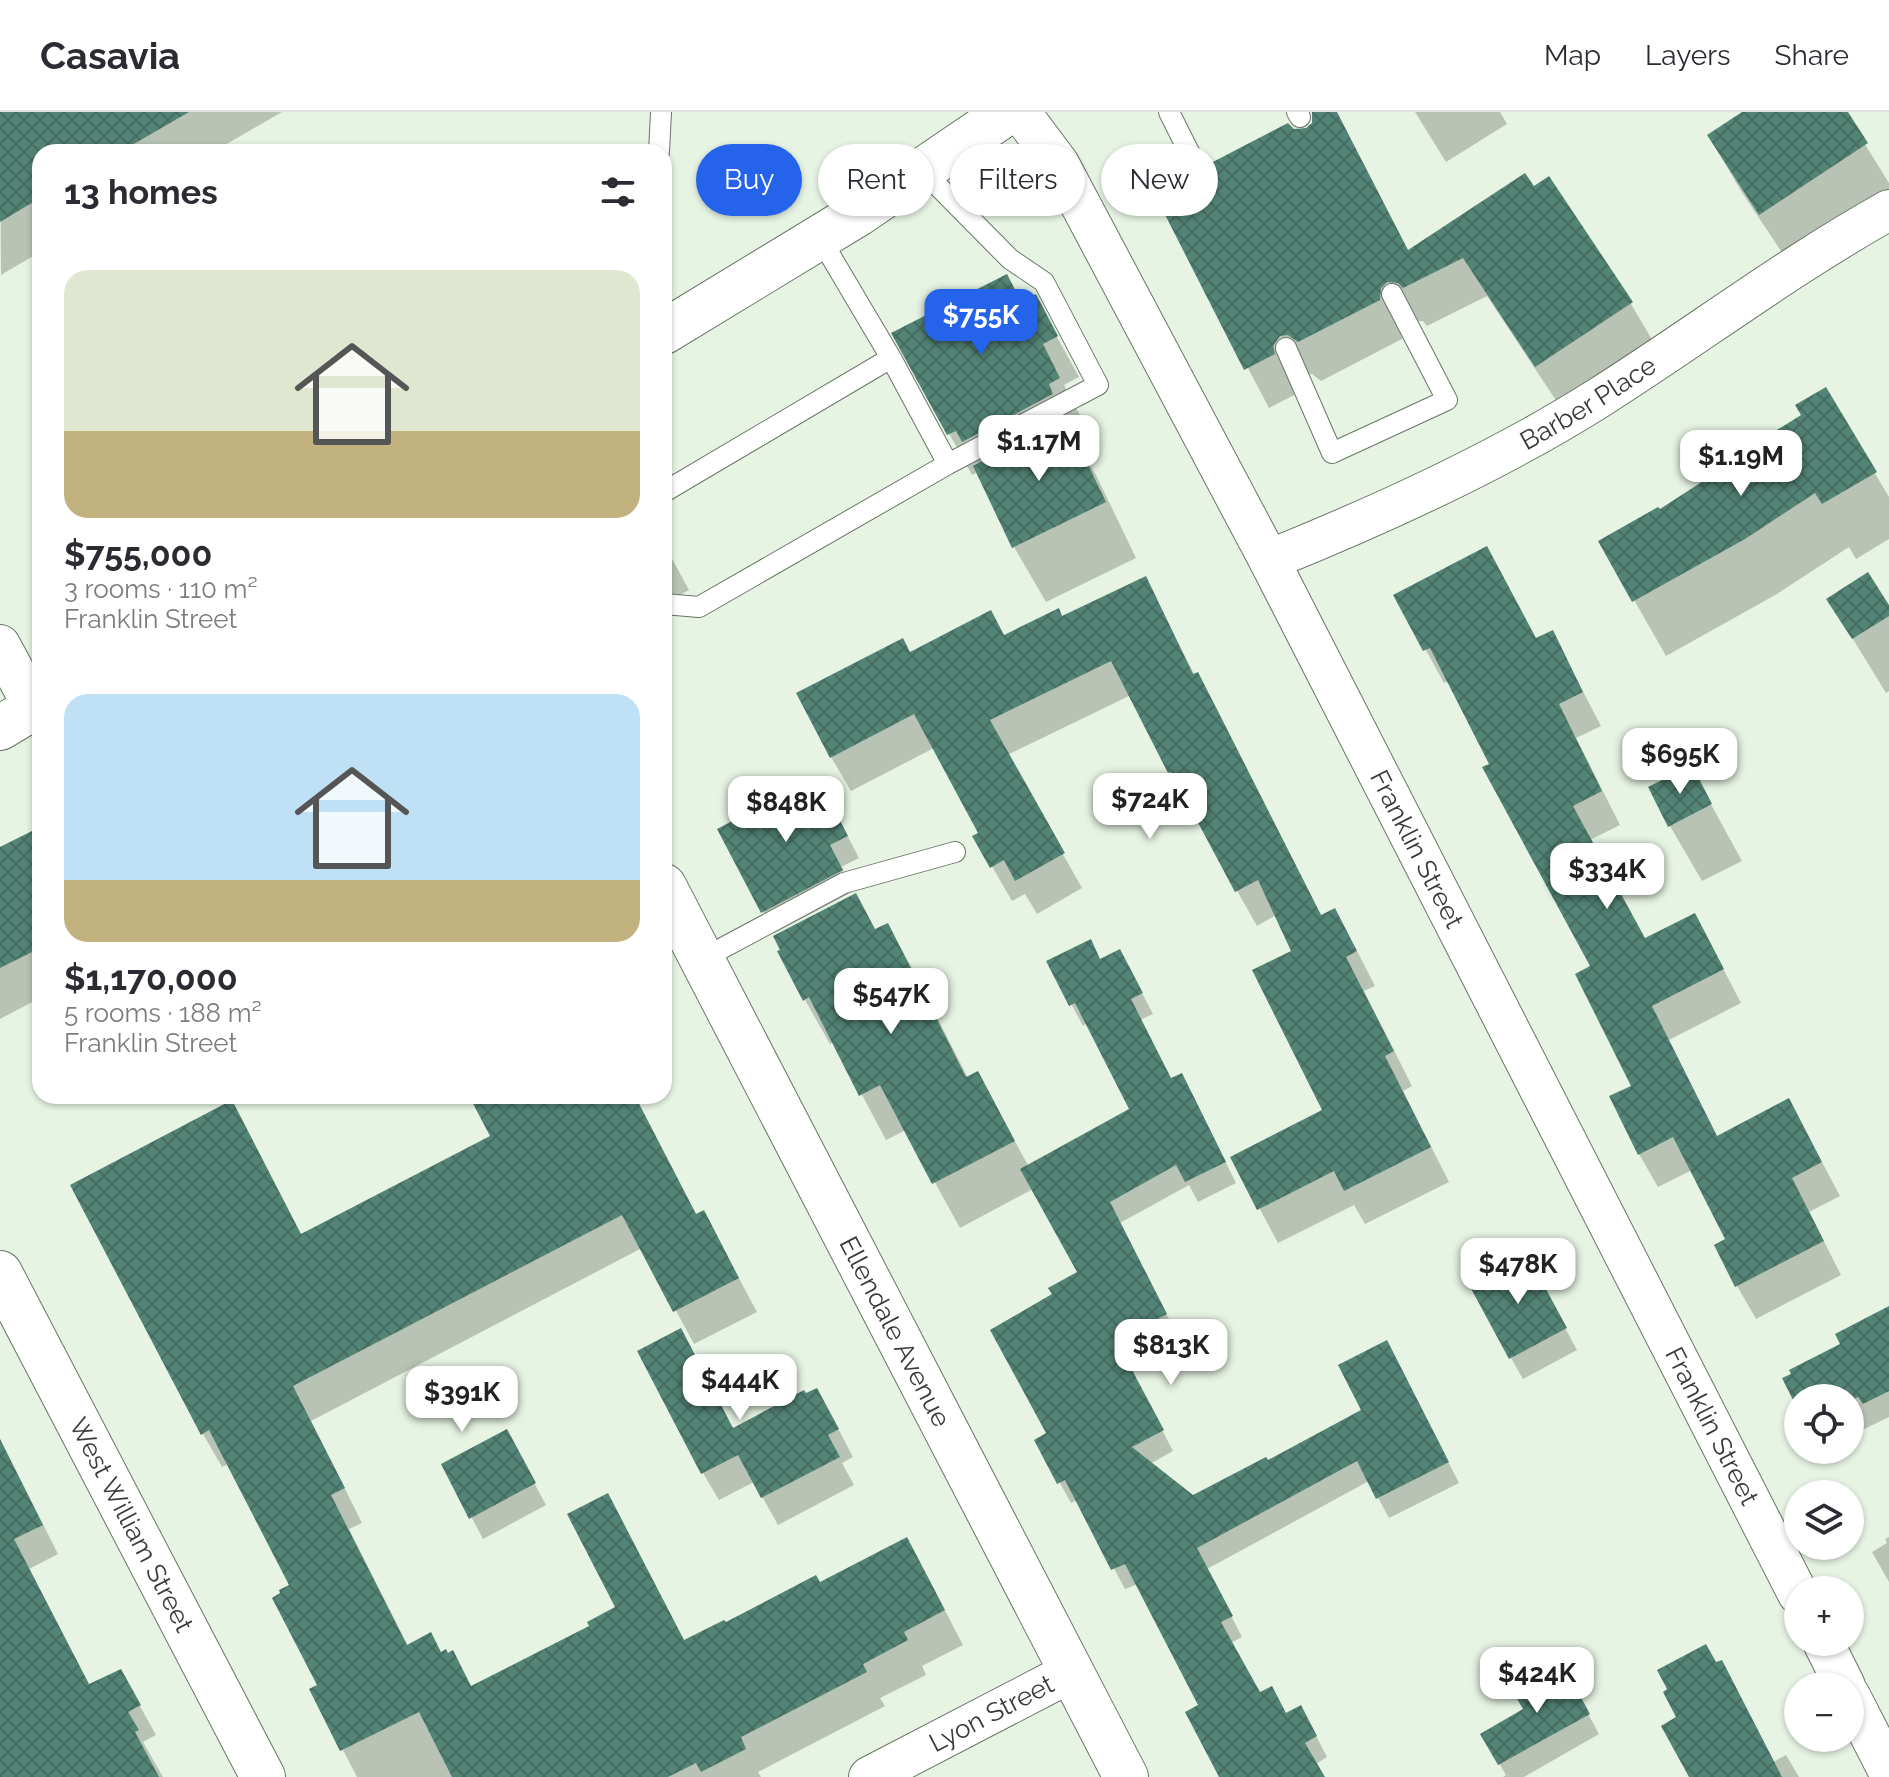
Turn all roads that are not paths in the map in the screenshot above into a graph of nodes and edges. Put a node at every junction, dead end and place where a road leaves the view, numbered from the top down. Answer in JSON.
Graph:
{"nodes":[{"id":1,"x":661,"y":112,"type":"edge"},
{"id":2,"x":1008,"y":112,"type":"edge"},
{"id":3,"x":1020,"y":112,"type":"edge"},
{"id":4,"x":1169,"y":112,"type":"edge"},
{"id":5,"x":659,"y":144,"type":"edge"},
{"id":6,"x":1185,"y":144,"type":"edge"},
{"id":7,"x":934,"y":162,"type":"edge"},
{"id":8,"x":934,"y":182,"type":"edge"},
{"id":9,"x":1889,"y":210,"type":"edge"},
{"id":10,"x":853,"y":216,"type":"edge"},
{"id":11,"x":820,"y":238,"type":"junction"},
{"id":12,"x":1392,"y":294,"type":"dead end"},
{"id":13,"x":672,"y":327,"type":"edge"},
{"id":14,"x":1286,"y":348,"type":"dead end"},
{"id":15,"x":891,"y":358,"type":"junction"},
{"id":16,"x":948,"y":464,"type":"junction"},
{"id":17,"x":672,"y":487,"type":"edge"},
{"id":18,"x":1269,"y":560,"type":"junction"},
{"id":19,"x":672,"y":605,"type":"edge"},
{"id":20,"x":0,"y":645,"type":"edge"},
{"id":21,"x":25,"y":713,"type":"edge"},
{"id":22,"x":955,"y":852,"type":"dead end"},
{"id":23,"x":672,"y":901,"type":"edge"},
{"id":24,"x":702,"y":959,"type":"junction"},
{"id":25,"x":0,"y":1273,"type":"edge"},
{"id":26,"x":1789,"y":1576,"type":"edge"},
{"id":27,"x":1071,"y":1672,"type":"junction"},
{"id":28,"x":1864,"y":1723,"type":"edge"},
{"id":29,"x":1889,"y":1772,"type":"edge"},
{"id":30,"x":263,"y":1777,"type":"edge"},
{"id":31,"x":869,"y":1777,"type":"edge"},
{"id":32,"x":1126,"y":1777,"type":"edge"}],
"edges":[{"from":1,"to":5,"type":"lane"},
{"from":2,"to":7,"type":"street"},
{"from":3,"to":18,"type":"street","name":"Franklin Street"},
{"from":4,"to":6,"type":"lane"},
{"from":8,"to":16,"type":"lane"},
{"from":9,"to":18,"type":"street","name":"Barber Place"},
{"from":10,"to":11,"type":"street"},
{"from":11,"to":13,"type":"street"},
{"from":11,"to":15,"type":"lane"},
{"from":12,"to":14,"type":"lane"},
{"from":15,"to":16,"type":"lane"},
{"from":15,"to":17,"type":"lane"},
{"from":16,"to":19,"type":"lane"},
{"from":18,"to":26,"type":"street","name":"Franklin Street"},
{"from":20,"to":21,"type":"street"},
{"from":22,"to":24,"type":"lane"},
{"from":23,"to":24,"type":"street","name":"Ellendale Avenue"},
{"from":24,"to":27,"type":"street","name":"Ellendale Avenue"},
{"from":25,"to":30,"type":"street","name":"West William Street"},
{"from":27,"to":31,"type":"street","name":"Lyon Street"},
{"from":27,"to":32,"type":"street","name":"Ellendale Avenue"},
{"from":28,"to":29,"type":"street"}]}
